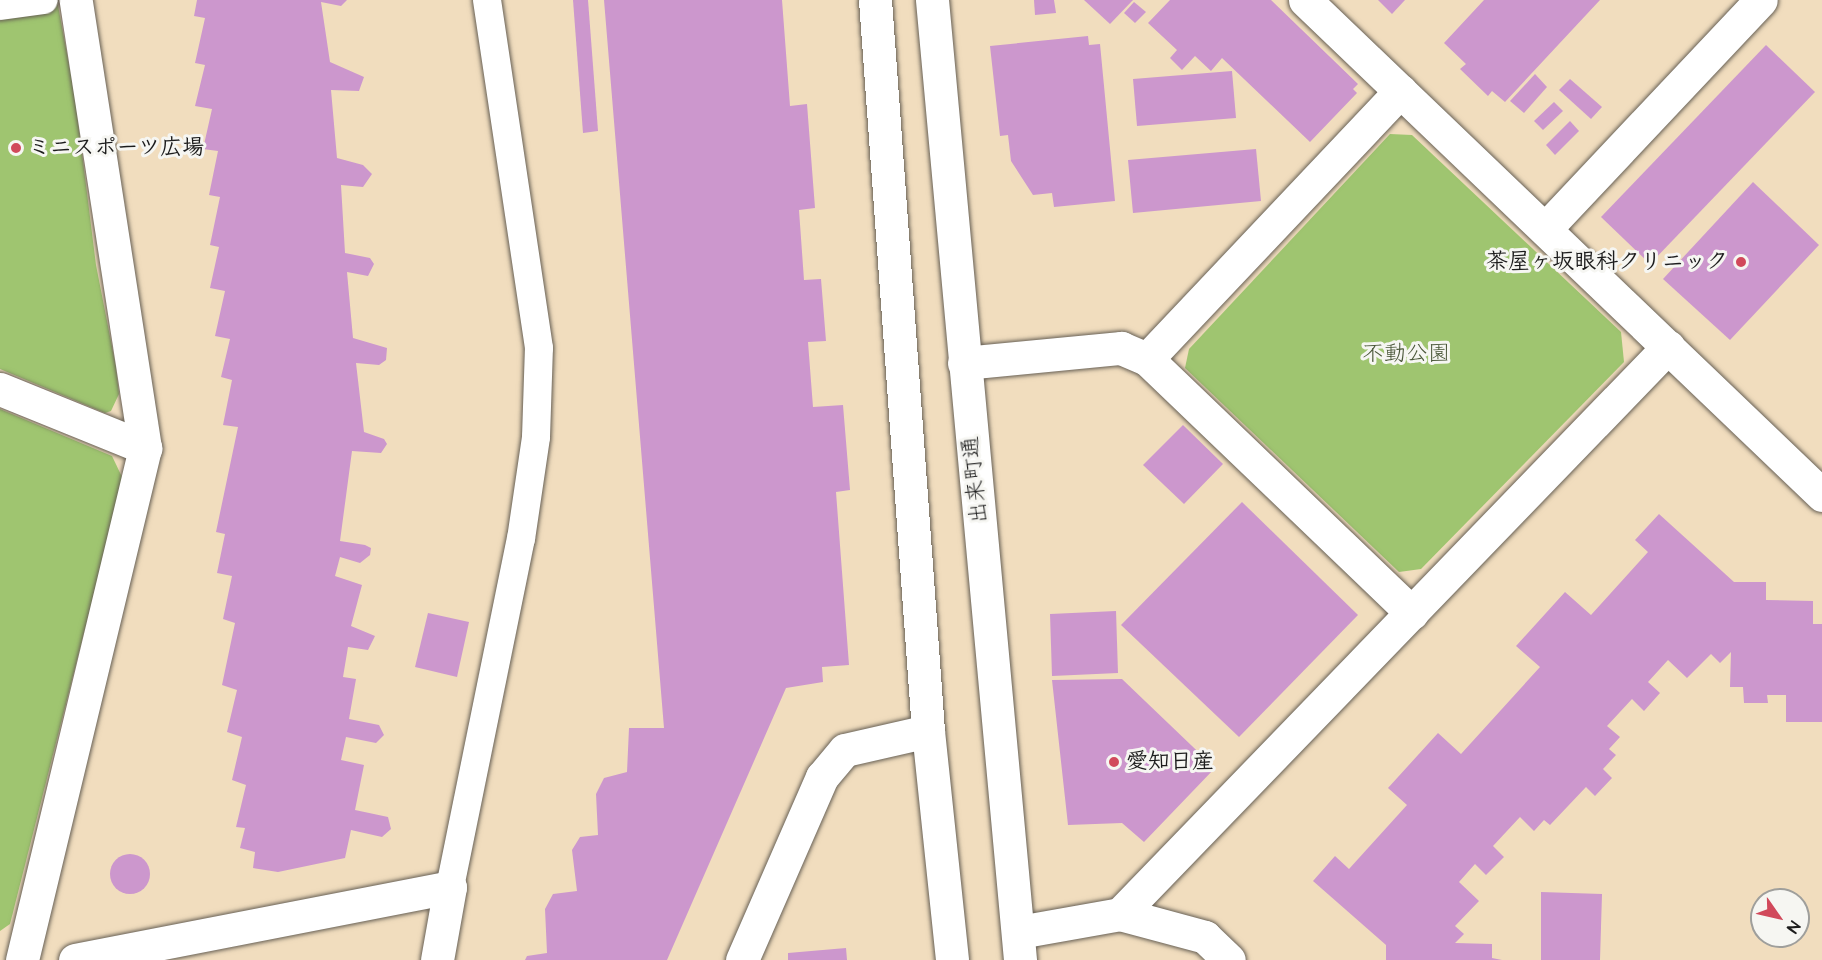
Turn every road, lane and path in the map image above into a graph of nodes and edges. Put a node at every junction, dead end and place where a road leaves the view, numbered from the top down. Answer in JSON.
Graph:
{"nodes":[{"id":1,"x":44,"y":0,"type":"edge"},
{"id":2,"x":76,"y":0,"type":"edge"},
{"id":3,"x":487,"y":0,"type":"edge"},
{"id":4,"x":875,"y":0,"type":"edge"},
{"id":5,"x":932,"y":0,"type":"edge"},
{"id":6,"x":1305,"y":0,"type":"edge"},
{"id":7,"x":1761,"y":0,"type":"edge"},
{"id":8,"x":0,"y":6,"type":"edge"},
{"id":9,"x":1400,"y":91,"type":"junction"},
{"id":10,"x":1546,"y":228,"type":"junction"},
{"id":11,"x":1668,"y":347,"type":"junction"},
{"id":12,"x":1147,"y":359,"type":"junction"},
{"id":13,"x":964,"y":363,"type":"junction"},
{"id":14,"x":0,"y":389,"type":"edge"},
{"id":15,"x":144,"y":448,"type":"junction"},
{"id":16,"x":1822,"y":495,"type":"edge"},
{"id":17,"x":1412,"y":613,"type":"junction"},
{"id":18,"x":928,"y":731,"type":"junction"},
{"id":19,"x":450,"y":887,"type":"junction"},
{"id":20,"x":1120,"y":914,"type":"junction"},
{"id":21,"x":1020,"y":946,"type":"edge"},
{"id":22,"x":22,"y":960,"type":"edge"},
{"id":23,"x":75,"y":960,"type":"edge"},
{"id":24,"x":437,"y":960,"type":"edge"},
{"id":25,"x":742,"y":960,"type":"edge"},
{"id":26,"x":952,"y":960,"type":"edge"},
{"id":27,"x":1229,"y":960,"type":"edge"}],
"edges":[{"from":1,"to":8,"type":"lane"},
{"from":2,"to":15,"type":"street"},
{"from":3,"to":19,"type":"lane"},
{"from":4,"to":18,"type":"street"},
{"from":5,"to":13,"type":"street","name":"出来町通"},
{"from":6,"to":9,"type":"street"},
{"from":7,"to":10,"type":"street"},
{"from":9,"to":10,"type":"street"},
{"from":9,"to":12,"type":"street"},
{"from":10,"to":11,"type":"street"},
{"from":11,"to":16,"type":"street"},
{"from":11,"to":17,"type":"street"},
{"from":12,"to":13,"type":"street"},
{"from":12,"to":17,"type":"street"},
{"from":13,"to":21,"type":"street","name":"出来町通"},
{"from":14,"to":15,"type":"street"},
{"from":15,"to":22,"type":"street"},
{"from":17,"to":20,"type":"street"},
{"from":18,"to":25,"type":"street"},
{"from":18,"to":26,"type":"street"},
{"from":19,"to":23,"type":"street"},
{"from":19,"to":24,"type":"street"},
{"from":20,"to":21,"type":"street"},
{"from":20,"to":27,"type":"street"}]}
